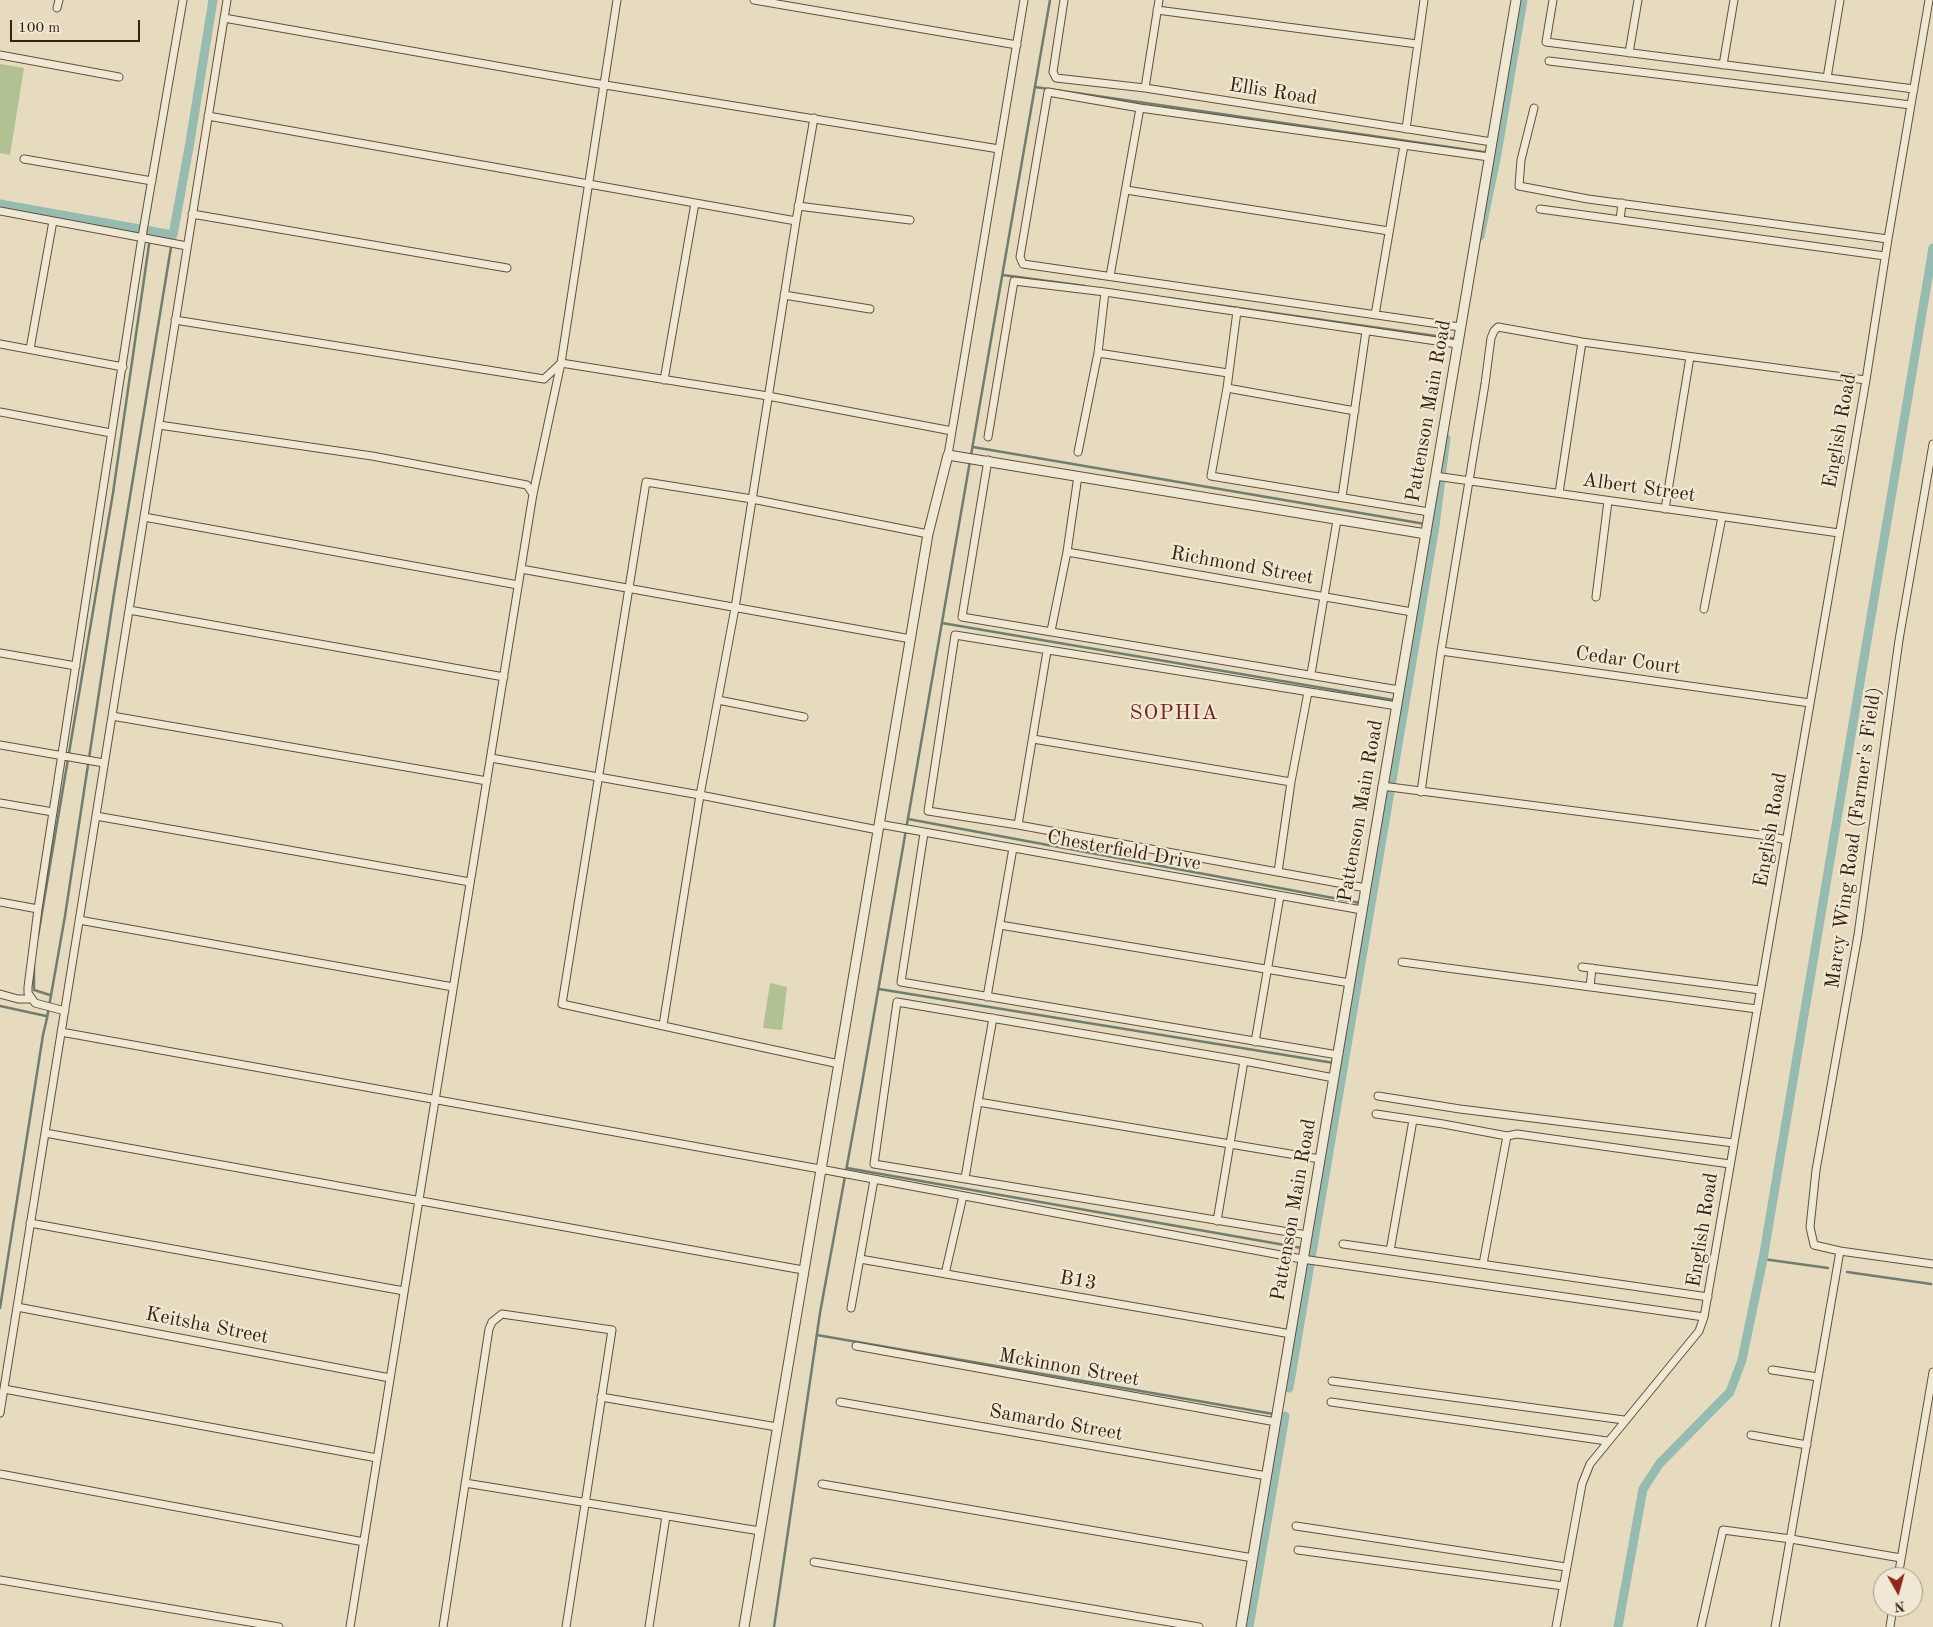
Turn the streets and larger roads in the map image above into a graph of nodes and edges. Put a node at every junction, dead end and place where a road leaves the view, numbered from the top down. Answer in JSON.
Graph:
{"nodes":[{"id":1,"x":183,"y":0,"type":"edge"},
{"id":2,"x":227,"y":0,"type":"edge"},
{"id":3,"x":617,"y":0,"type":"edge"},
{"id":4,"x":754,"y":0,"type":"edge"},
{"id":5,"x":1024,"y":0,"type":"edge"},
{"id":6,"x":1064,"y":0,"type":"edge"},
{"id":7,"x":1159,"y":0,"type":"edge"},
{"id":8,"x":1424,"y":0,"type":"edge"},
{"id":9,"x":1516,"y":0,"type":"edge"},
{"id":10,"x":1553,"y":0,"type":"edge"},
{"id":11,"x":1638,"y":0,"type":"edge"},
{"id":12,"x":1734,"y":0,"type":"edge"},
{"id":13,"x":1840,"y":0,"type":"edge"},
{"id":14,"x":1929,"y":0,"type":"edge"},
{"id":15,"x":1157,"y":10,"type":"junction"},
{"id":16,"x":224,"y":18,"type":"junction"},
{"id":17,"x":1416,"y":44,"type":"junction"},
{"id":18,"x":1017,"y":45,"type":"junction"},
{"id":19,"x":1629,"y":53,"type":"junction"},
{"id":20,"x":0,"y":55,"type":"edge"},
{"id":21,"x":1549,"y":61,"type":"dead end"},
{"id":22,"x":1723,"y":65,"type":"junction"},
{"id":23,"x":119,"y":77,"type":"dead end"},
{"id":24,"x":1827,"y":78,"type":"junction"},
{"id":25,"x":604,"y":84,"type":"junction"},
{"id":26,"x":1145,"y":88,"type":"junction"},
{"id":27,"x":1914,"y":89,"type":"junction"},
{"id":28,"x":1911,"y":105,"type":"junction"},
{"id":29,"x":1140,"y":108,"type":"junction"},
{"id":30,"x":1534,"y":108,"type":"dead end"},
{"id":31,"x":208,"y":116,"type":"junction"},
{"id":32,"x":814,"y":118,"type":"junction"},
{"id":33,"x":1406,"y":129,"type":"junction"},
{"id":34,"x":1492,"y":142,"type":"junction"},
{"id":35,"x":1404,"y":145,"type":"junction"},
{"id":36,"x":999,"y":149,"type":"junction"},
{"id":37,"x":1489,"y":157,"type":"junction"},
{"id":38,"x":24,"y":159,"type":"dead end"},
{"id":39,"x":152,"y":180,"type":"junction"},
{"id":40,"x":588,"y":184,"type":"junction"},
{"id":41,"x":1126,"y":190,"type":"junction"},
{"id":42,"x":695,"y":203,"type":"junction"},
{"id":43,"x":1622,"y":204,"type":"junction"},
{"id":44,"x":798,"y":206,"type":"junction"},
{"id":45,"x":1540,"y":209,"type":"dead end"},
{"id":46,"x":0,"y":211,"type":"edge"},
{"id":47,"x":192,"y":214,"type":"junction"},
{"id":48,"x":910,"y":220,"type":"dead end"},
{"id":49,"x":1620,"y":220,"type":"junction"},
{"id":50,"x":53,"y":221,"type":"junction"},
{"id":51,"x":796,"y":221,"type":"junction"},
{"id":52,"x":1389,"y":231,"type":"junction"},
{"id":53,"x":142,"y":238,"type":"junction"},
{"id":54,"x":1888,"y":239,"type":"junction"},
{"id":55,"x":187,"y":246,"type":"junction"},
{"id":56,"x":1885,"y":256,"type":"junction"},
{"id":57,"x":507,"y":268,"type":"dead end"},
{"id":58,"x":1110,"y":276,"type":"junction"},
{"id":59,"x":1105,"y":292,"type":"junction"},
{"id":60,"x":784,"y":296,"type":"junction"},
{"id":61,"x":870,"y":309,"type":"dead end"},
{"id":62,"x":1237,"y":311,"type":"junction"},
{"id":63,"x":1375,"y":315,"type":"junction"},
{"id":64,"x":175,"y":320,"type":"junction"},
{"id":65,"x":1366,"y":331,"type":"junction"},
{"id":66,"x":1459,"y":337,"type":"junction"},
{"id":67,"x":1582,"y":342,"type":"junction"},
{"id":68,"x":0,"y":344,"type":"edge"},
{"id":69,"x":30,"y":349,"type":"junction"},
{"id":70,"x":1098,"y":353,"type":"junction"},
{"id":71,"x":1690,"y":357,"type":"junction"},
{"id":72,"x":561,"y":363,"type":"junction"},
{"id":73,"x":123,"y":366,"type":"junction"},
{"id":74,"x":1228,"y":373,"type":"junction"},
{"id":75,"x":664,"y":380,"type":"junction"},
{"id":76,"x":1866,"y":380,"type":"junction"},
{"id":77,"x":1227,"y":388,"type":"junction"},
{"id":78,"x":768,"y":396,"type":"junction"},
{"id":79,"x":1355,"y":411,"type":"junction"},
{"id":80,"x":0,"y":412,"type":"edge"},
{"id":81,"x":159,"y":425,"type":"junction"},
{"id":82,"x":952,"y":431,"type":"junction"},
{"id":83,"x":111,"y":433,"type":"junction"},
{"id":84,"x":988,"y":437,"type":"dead end"},
{"id":85,"x":1933,"y":444,"type":"edge"},
{"id":86,"x":1078,"y":452,"type":"dead end"},
{"id":87,"x":948,"y":455,"type":"junction"},
{"id":88,"x":986,"y":460,"type":"junction"},
{"id":89,"x":1078,"y":476,"type":"junction"},
{"id":90,"x":1437,"y":477,"type":"junction"},
{"id":91,"x":1468,"y":482,"type":"junction"},
{"id":92,"x":1559,"y":493,"type":"junction"},
{"id":93,"x":533,"y":494,"type":"junction"},
{"id":94,"x":1342,"y":497,"type":"junction"},
{"id":95,"x":752,"y":499,"type":"junction"},
{"id":96,"x":1608,"y":501,"type":"junction"},
{"id":97,"x":1665,"y":509,"type":"junction"},
{"id":98,"x":1429,"y":512,"type":"junction"},
{"id":99,"x":1722,"y":516,"type":"junction"},
{"id":100,"x":144,"y":517,"type":"junction"},
{"id":101,"x":1337,"y":520,"type":"junction"},
{"id":102,"x":1839,"y":533,"type":"junction"},
{"id":103,"x":928,"y":534,"type":"junction"},
{"id":104,"x":1426,"y":534,"type":"junction"},
{"id":105,"x":1067,"y":552,"type":"junction"},
{"id":106,"x":521,"y":569,"type":"junction"},
{"id":107,"x":518,"y":585,"type":"junction"},
{"id":108,"x":628,"y":588,"type":"junction"},
{"id":109,"x":1323,"y":597,"type":"junction"},
{"id":110,"x":1596,"y":597,"type":"dead end"},
{"id":111,"x":735,"y":608,"type":"junction"},
{"id":112,"x":1704,"y":609,"type":"dead end"},
{"id":113,"x":129,"y":610,"type":"junction"},
{"id":114,"x":1412,"y":612,"type":"junction"},
{"id":115,"x":1051,"y":631,"type":"junction"},
{"id":116,"x":911,"y":639,"type":"junction"},
{"id":117,"x":1047,"y":651,"type":"junction"},
{"id":118,"x":1441,"y":651,"type":"junction"},
{"id":119,"x":0,"y":653,"type":"edge"},
{"id":120,"x":76,"y":666,"type":"junction"},
{"id":121,"x":1311,"y":674,"type":"junction"},
{"id":122,"x":504,"y":677,"type":"junction"},
{"id":123,"x":1399,"y":690,"type":"junction"},
{"id":124,"x":1308,"y":692,"type":"junction"},
{"id":125,"x":718,"y":700,"type":"junction"},
{"id":126,"x":1810,"y":703,"type":"junction"},
{"id":127,"x":1397,"y":706,"type":"junction"},
{"id":128,"x":112,"y":716,"type":"junction"},
{"id":129,"x":804,"y":717,"type":"dead end"},
{"id":130,"x":1033,"y":739,"type":"junction"},
{"id":131,"x":0,"y":745,"type":"edge"},
{"id":132,"x":62,"y":756,"type":"junction"},
{"id":133,"x":490,"y":758,"type":"junction"},
{"id":134,"x":104,"y":763,"type":"junction"},
{"id":135,"x":598,"y":777,"type":"junction"},
{"id":136,"x":487,"y":781,"type":"junction"},
{"id":137,"x":1290,"y":782,"type":"junction"},
{"id":138,"x":1385,"y":786,"type":"junction"},
{"id":139,"x":1421,"y":792,"type":"junction"},
{"id":140,"x":700,"y":795,"type":"junction"},
{"id":141,"x":0,"y":803,"type":"edge"},
{"id":142,"x":53,"y":812,"type":"junction"},
{"id":143,"x":96,"y":816,"type":"junction"},
{"id":144,"x":1018,"y":825,"type":"junction"},
{"id":145,"x":879,"y":827,"type":"junction"},
{"id":146,"x":924,"y":833,"type":"junction"},
{"id":147,"x":1786,"y":840,"type":"junction"},
{"id":148,"x":1013,"y":848,"type":"junction"},
{"id":149,"x":1278,"y":872,"type":"junction"},
{"id":150,"x":470,"y":882,"type":"junction"},
{"id":151,"x":1366,"y":888,"type":"junction"},
{"id":152,"x":1280,"y":896,"type":"junction"},
{"id":153,"x":0,"y":902,"type":"edge"},
{"id":154,"x":38,"y":909,"type":"junction"},
{"id":155,"x":1362,"y":910,"type":"junction"},
{"id":156,"x":79,"y":920,"type":"junction"},
{"id":157,"x":1000,"y":925,"type":"junction"},
{"id":158,"x":1402,"y":962,"type":"dead end"},
{"id":159,"x":1582,"y":967,"type":"dead end"},
{"id":160,"x":1592,"y":968,"type":"junction"},
{"id":161,"x":1268,"y":969,"type":"junction"},
{"id":162,"x":1350,"y":983,"type":"junction"},
{"id":163,"x":453,"y":987,"type":"junction"},
{"id":164,"x":1590,"y":987,"type":"junction"},
{"id":165,"x":1760,"y":990,"type":"junction"},
{"id":166,"x":0,"y":994,"type":"edge"},
{"id":167,"x":988,"y":997,"type":"junction"},
{"id":168,"x":31,"y":999,"type":"junction"},
{"id":169,"x":1757,"y":1009,"type":"junction"},
{"id":170,"x":65,"y":1011,"type":"junction"},
{"id":171,"x":993,"y":1018,"type":"junction"},
{"id":172,"x":663,"y":1024,"type":"junction"},
{"id":173,"x":61,"y":1032,"type":"junction"},
{"id":174,"x":1256,"y":1042,"type":"junction"},
{"id":175,"x":1337,"y":1057,"type":"junction"},
{"id":176,"x":1244,"y":1061,"type":"junction"},
{"id":177,"x":839,"y":1064,"type":"junction"},
{"id":178,"x":1334,"y":1076,"type":"junction"},
{"id":179,"x":1378,"y":1096,"type":"dead end"},
{"id":180,"x":435,"y":1099,"type":"junction"},
{"id":181,"x":978,"y":1102,"type":"junction"},
{"id":182,"x":1376,"y":1114,"type":"dead end"},
{"id":183,"x":1413,"y":1120,"type":"junction"},
{"id":184,"x":45,"y":1133,"type":"junction"},
{"id":185,"x":1507,"y":1136,"type":"junction"},
{"id":186,"x":1734,"y":1143,"type":"junction"},
{"id":187,"x":1230,"y":1144,"type":"junction"},
{"id":188,"x":1320,"y":1159,"type":"junction"},
{"id":189,"x":1730,"y":1164,"type":"junction"},
{"id":190,"x":820,"y":1169,"type":"junction"},
{"id":191,"x":965,"y":1178,"type":"junction"},
{"id":192,"x":874,"y":1180,"type":"junction"},
{"id":193,"x":963,"y":1196,"type":"junction"},
{"id":194,"x":419,"y":1200,"type":"junction"},
{"id":195,"x":1217,"y":1220,"type":"junction"},
{"id":196,"x":30,"y":1223,"type":"junction"},
{"id":197,"x":1307,"y":1238,"type":"junction"},
{"id":198,"x":1342,"y":1244,"type":"dead end"},
{"id":199,"x":1390,"y":1250,"type":"junction"},
{"id":200,"x":1840,"y":1251,"type":"junction"},
{"id":201,"x":1303,"y":1258,"type":"junction"},
{"id":202,"x":860,"y":1259,"type":"junction"},
{"id":203,"x":1484,"y":1264,"type":"junction"},
{"id":204,"x":1933,"y":1264,"type":"edge"},
{"id":205,"x":803,"y":1270,"type":"junction"},
{"id":206,"x":945,"y":1274,"type":"junction"},
{"id":207,"x":404,"y":1291,"type":"junction"},
{"id":208,"x":1708,"y":1297,"type":"junction"},
{"id":209,"x":17,"y":1307,"type":"junction"},
{"id":210,"x":851,"y":1308,"type":"dead end"},
{"id":211,"x":1704,"y":1317,"type":"junction"},
{"id":212,"x":1290,"y":1334,"type":"junction"},
{"id":213,"x":856,"y":1346,"type":"dead end"},
{"id":214,"x":1772,"y":1370,"type":"dead end"},
{"id":215,"x":1933,"y":1372,"type":"edge"},
{"id":216,"x":390,"y":1378,"type":"junction"},
{"id":217,"x":1818,"y":1378,"type":"junction"},
{"id":218,"x":1332,"y":1381,"type":"dead end"},
{"id":219,"x":4,"y":1389,"type":"junction"},
{"id":220,"x":602,"y":1397,"type":"junction"},
{"id":221,"x":840,"y":1402,"type":"dead end"},
{"id":222,"x":1331,"y":1402,"type":"dead end"},
{"id":223,"x":0,"y":1413,"type":"edge"},
{"id":224,"x":1624,"y":1420,"type":"junction"},
{"id":225,"x":1276,"y":1422,"type":"junction"},
{"id":226,"x":777,"y":1427,"type":"junction"},
{"id":227,"x":1751,"y":1435,"type":"dead end"},
{"id":228,"x":1607,"y":1442,"type":"junction"},
{"id":229,"x":1807,"y":1445,"type":"junction"},
{"id":230,"x":377,"y":1458,"type":"junction"},
{"id":231,"x":0,"y":1474,"type":"edge"},
{"id":232,"x":1267,"y":1476,"type":"junction"},
{"id":233,"x":466,"y":1483,"type":"junction"},
{"id":234,"x":822,"y":1484,"type":"dead end"},
{"id":235,"x":585,"y":1503,"type":"junction"},
{"id":236,"x":666,"y":1516,"type":"junction"},
{"id":237,"x":1296,"y":1526,"type":"dead end"},
{"id":238,"x":760,"y":1531,"type":"junction"},
{"id":239,"x":1791,"y":1539,"type":"junction"},
{"id":240,"x":364,"y":1542,"type":"junction"},
{"id":241,"x":1298,"y":1550,"type":"dead end"},
{"id":242,"x":1253,"y":1558,"type":"junction"},
{"id":243,"x":1901,"y":1558,"type":"junction"},
{"id":244,"x":814,"y":1562,"type":"dead end"},
{"id":245,"x":1566,"y":1567,"type":"junction"},
{"id":246,"x":1900,"y":1567,"type":"edge"},
{"id":247,"x":0,"y":1580,"type":"edge"},
{"id":248,"x":1563,"y":1586,"type":"junction"},
{"id":249,"x":279,"y":1627,"type":"edge"},
{"id":250,"x":350,"y":1627,"type":"edge"},
{"id":251,"x":443,"y":1627,"type":"edge"},
{"id":252,"x":566,"y":1627,"type":"edge"},
{"id":253,"x":649,"y":1627,"type":"edge"},
{"id":254,"x":744,"y":1627,"type":"edge"},
{"id":255,"x":1200,"y":1627,"type":"edge"},
{"id":256,"x":1241,"y":1627,"type":"edge"},
{"id":257,"x":1556,"y":1627,"type":"edge"},
{"id":258,"x":1701,"y":1627,"type":"edge"},
{"id":259,"x":1775,"y":1627,"type":"edge"}],
"edges":[{"from":1,"to":39,"type":"street"},
{"from":2,"to":16,"type":"street"},
{"from":3,"to":25,"type":"street"},
{"from":4,"to":18,"type":"street"},
{"from":5,"to":18,"type":"street"},
{"from":6,"to":26,"type":"street","name":"Ellis Road"},
{"from":7,"to":15,"type":"street"},
{"from":8,"to":17,"type":"street"},
{"from":9,"to":34,"type":"street","name":"Pattenson Main Road"},
{"from":10,"to":19,"type":"street"},
{"from":11,"to":19,"type":"street"},
{"from":12,"to":22,"type":"street"},
{"from":13,"to":24,"type":"street"},
{"from":14,"to":27,"type":"street","name":"English Road"},
{"from":15,"to":17,"type":"street"},
{"from":15,"to":26,"type":"street"},
{"from":16,"to":25,"type":"street"},
{"from":16,"to":31,"type":"street"},
{"from":17,"to":33,"type":"street"},
{"from":18,"to":36,"type":"street"},
{"from":19,"to":22,"type":"street"},
{"from":20,"to":23,"type":"street"},
{"from":21,"to":28,"type":"street"},
{"from":22,"to":24,"type":"street"},
{"from":24,"to":27,"type":"street"},
{"from":25,"to":32,"type":"street"},
{"from":25,"to":40,"type":"street"},
{"from":26,"to":33,"type":"street","name":"Ellis Road"},
{"from":27,"to":28,"type":"street","name":"English Road"},
{"from":28,"to":54,"type":"street","name":"English Road"},
{"from":29,"to":35,"type":"street"},
{"from":29,"to":41,"type":"street"},
{"from":29,"to":58,"type":"street"},
{"from":30,"to":43,"type":"street"},
{"from":31,"to":40,"type":"street"},
{"from":31,"to":47,"type":"street"},
{"from":32,"to":36,"type":"street"},
{"from":32,"to":44,"type":"street"},
{"from":33,"to":34,"type":"street","name":"Ellis Road"},
{"from":34,"to":37,"type":"street","name":"Pattenson Main Road"},
{"from":35,"to":37,"type":"street"},
{"from":35,"to":52,"type":"street"},
{"from":36,"to":82,"type":"street"},
{"from":37,"to":66,"type":"street","name":"Pattenson Main Road"},
{"from":38,"to":39,"type":"street"},
{"from":39,"to":53,"type":"street"},
{"from":40,"to":42,"type":"street"},
{"from":40,"to":72,"type":"street"},
{"from":41,"to":52,"type":"street"},
{"from":41,"to":58,"type":"street"},
{"from":42,"to":51,"type":"street"},
{"from":42,"to":75,"type":"street"},
{"from":43,"to":49,"type":"street"},
{"from":43,"to":54,"type":"street"},
{"from":44,"to":48,"type":"street"},
{"from":44,"to":51,"type":"street"},
{"from":45,"to":49,"type":"street"},
{"from":46,"to":50,"type":"street"},
{"from":47,"to":55,"type":"street"},
{"from":47,"to":57,"type":"street"},
{"from":49,"to":56,"type":"street"},
{"from":50,"to":53,"type":"street"},
{"from":50,"to":69,"type":"street"},
{"from":51,"to":60,"type":"street"},
{"from":52,"to":63,"type":"street"},
{"from":53,"to":55,"type":"street"},
{"from":53,"to":73,"type":"street"},
{"from":54,"to":56,"type":"street","name":"English Road"},
{"from":55,"to":64,"type":"street"},
{"from":56,"to":76,"type":"street","name":"English Road"},
{"from":58,"to":63,"type":"street"},
{"from":59,"to":62,"type":"street"},
{"from":59,"to":70,"type":"street"},
{"from":59,"to":84,"type":"street"},
{"from":60,"to":61,"type":"street"},
{"from":60,"to":78,"type":"street"},
{"from":62,"to":65,"type":"street"},
{"from":62,"to":74,"type":"street"},
{"from":63,"to":66,"type":"street"},
{"from":64,"to":72,"type":"street"},
{"from":64,"to":81,"type":"street"},
{"from":65,"to":66,"type":"street"},
{"from":65,"to":79,"type":"street"},
{"from":66,"to":90,"type":"street","name":"Pattenson Main Road"},
{"from":67,"to":71,"type":"street"},
{"from":67,"to":91,"type":"street"},
{"from":67,"to":92,"type":"street"},
{"from":68,"to":69,"type":"street"},
{"from":69,"to":73,"type":"street"},
{"from":70,"to":74,"type":"street"},
{"from":70,"to":86,"type":"street"},
{"from":71,"to":76,"type":"street"},
{"from":71,"to":97,"type":"street"},
{"from":72,"to":75,"type":"street"},
{"from":72,"to":93,"type":"street"},
{"from":73,"to":83,"type":"street"},
{"from":74,"to":77,"type":"street"},
{"from":75,"to":78,"type":"street"},
{"from":76,"to":102,"type":"street","name":"English Road"},
{"from":77,"to":79,"type":"street"},
{"from":77,"to":94,"type":"street"},
{"from":78,"to":82,"type":"street"},
{"from":78,"to":95,"type":"street"},
{"from":79,"to":94,"type":"street"},
{"from":80,"to":83,"type":"street"},
{"from":81,"to":93,"type":"street"},
{"from":81,"to":100,"type":"street"},
{"from":82,"to":87,"type":"street"},
{"from":83,"to":120,"type":"street"},
{"from":85,"to":200,"type":"street","name":"Marcy Wing Road (Farmer's Field)"},
{"from":87,"to":88,"type":"street"},
{"from":87,"to":103,"type":"street"},
{"from":88,"to":89,"type":"street"},
{"from":88,"to":115,"type":"street"},
{"from":89,"to":101,"type":"street"},
{"from":89,"to":105,"type":"street"},
{"from":90,"to":91,"type":"street","name":"Albert Street"},
{"from":90,"to":98,"type":"street","name":"Pattenson Main Road"},
{"from":91,"to":92,"type":"street","name":"Albert Street"},
{"from":91,"to":118,"type":"street"},
{"from":92,"to":96,"type":"street","name":"Albert Street"},
{"from":93,"to":106,"type":"street"},
{"from":94,"to":98,"type":"street"},
{"from":95,"to":103,"type":"street"},
{"from":95,"to":108,"type":"street"},
{"from":95,"to":111,"type":"street"},
{"from":96,"to":97,"type":"street","name":"Albert Street"},
{"from":96,"to":110,"type":"street"},
{"from":97,"to":99,"type":"street","name":"Albert Street"},
{"from":98,"to":104,"type":"street","name":"Pattenson Main Road"},
{"from":99,"to":102,"type":"street","name":"Albert Street"},
{"from":99,"to":112,"type":"street"},
{"from":100,"to":107,"type":"street"},
{"from":100,"to":113,"type":"street"},
{"from":101,"to":104,"type":"street"},
{"from":101,"to":109,"type":"street"},
{"from":102,"to":126,"type":"street","name":"English Road"},
{"from":103,"to":116,"type":"street"},
{"from":104,"to":114,"type":"street","name":"Pattenson Main Road"},
{"from":105,"to":109,"type":"street","name":"Richmond Street"},
{"from":105,"to":115,"type":"street"},
{"from":106,"to":107,"type":"street"},
{"from":106,"to":108,"type":"street"},
{"from":107,"to":122,"type":"street"},
{"from":108,"to":111,"type":"street"},
{"from":108,"to":135,"type":"street"},
{"from":109,"to":114,"type":"street","name":"Richmond Street"},
{"from":109,"to":121,"type":"street"},
{"from":111,"to":116,"type":"street"},
{"from":111,"to":125,"type":"street"},
{"from":113,"to":122,"type":"street"},
{"from":113,"to":128,"type":"street"},
{"from":114,"to":123,"type":"street","name":"Pattenson Main Road"},
{"from":115,"to":121,"type":"street"},
{"from":116,"to":145,"type":"street"},
{"from":117,"to":124,"type":"street"},
{"from":117,"to":130,"type":"street"},
{"from":117,"to":144,"type":"street","name":"Chesterfield Drive"},
{"from":118,"to":126,"type":"street","name":"Cedar Court"},
{"from":118,"to":139,"type":"street"},
{"from":119,"to":120,"type":"street"},
{"from":120,"to":132,"type":"street"},
{"from":121,"to":123,"type":"street"},
{"from":122,"to":133,"type":"street"},
{"from":123,"to":127,"type":"street","name":"Pattenson Main Road"},
{"from":124,"to":127,"type":"street"},
{"from":124,"to":137,"type":"street"},
{"from":125,"to":129,"type":"street"},
{"from":125,"to":140,"type":"street"},
{"from":126,"to":147,"type":"street","name":"English Road"},
{"from":127,"to":138,"type":"street","name":"Pattenson Main Road"},
{"from":128,"to":134,"type":"street"},
{"from":128,"to":136,"type":"street"},
{"from":130,"to":137,"type":"street"},
{"from":130,"to":144,"type":"street"},
{"from":131,"to":132,"type":"street"},
{"from":132,"to":134,"type":"street"},
{"from":132,"to":142,"type":"street"},
{"from":133,"to":135,"type":"street","name":"Chesterfield Drive"},
{"from":133,"to":136,"type":"street"},
{"from":134,"to":143,"type":"street"},
{"from":135,"to":140,"type":"street","name":"Chesterfield Drive"},
{"from":135,"to":172,"type":"street"},
{"from":136,"to":150,"type":"street"},
{"from":137,"to":149,"type":"street"},
{"from":138,"to":139,"type":"street"},
{"from":138,"to":151,"type":"street","name":"Pattenson Main Road"},
{"from":139,"to":147,"type":"street"},
{"from":140,"to":145,"type":"street","name":"Chesterfield Drive"},
{"from":140,"to":172,"type":"street"},
{"from":141,"to":142,"type":"street"},
{"from":142,"to":154,"type":"street"},
{"from":143,"to":150,"type":"street"},
{"from":143,"to":156,"type":"street"},
{"from":144,"to":149,"type":"street","name":"Chesterfield Drive"},
{"from":145,"to":146,"type":"street","name":"Chesterfield Drive"},
{"from":145,"to":177,"type":"street"},
{"from":146,"to":148,"type":"street","name":"Chesterfield Drive"},
{"from":146,"to":167,"type":"street"},
{"from":147,"to":165,"type":"street","name":"English Road"},
{"from":148,"to":152,"type":"street","name":"Chesterfield Drive"},
{"from":148,"to":157,"type":"street"},
{"from":149,"to":151,"type":"street","name":"Chesterfield Drive"},
{"from":150,"to":163,"type":"street"},
{"from":151,"to":155,"type":"street","name":"Pattenson Main Road"},
{"from":152,"to":155,"type":"street","name":"Chesterfield Drive"},
{"from":152,"to":161,"type":"street"},
{"from":153,"to":154,"type":"street"},
{"from":154,"to":168,"type":"street"},
{"from":155,"to":162,"type":"street","name":"Pattenson Main Road"},
{"from":156,"to":163,"type":"street"},
{"from":156,"to":170,"type":"street"},
{"from":157,"to":161,"type":"street"},
{"from":157,"to":167,"type":"street"},
{"from":158,"to":164,"type":"street"},
{"from":159,"to":160,"type":"street"},
{"from":160,"to":164,"type":"street"},
{"from":160,"to":165,"type":"street"},
{"from":161,"to":162,"type":"street"},
{"from":161,"to":174,"type":"street"},
{"from":162,"to":175,"type":"street","name":"Pattenson Main Road"},
{"from":163,"to":180,"type":"street"},
{"from":164,"to":169,"type":"street"},
{"from":165,"to":169,"type":"street","name":"English Road"},
{"from":166,"to":168,"type":"street"},
{"from":167,"to":174,"type":"street"},
{"from":168,"to":170,"type":"street"},
{"from":169,"to":186,"type":"street","name":"English Road"},
{"from":170,"to":173,"type":"street"},
{"from":171,"to":176,"type":"street"},
{"from":171,"to":181,"type":"street"},
{"from":171,"to":191,"type":"street"},
{"from":172,"to":177,"type":"street"},
{"from":173,"to":180,"type":"street"},
{"from":173,"to":184,"type":"street"},
{"from":174,"to":175,"type":"street"},
{"from":175,"to":178,"type":"street","name":"Pattenson Main Road"},
{"from":176,"to":178,"type":"street"},
{"from":176,"to":187,"type":"street"},
{"from":177,"to":190,"type":"street"},
{"from":178,"to":188,"type":"street","name":"Pattenson Main Road"},
{"from":179,"to":186,"type":"street"},
{"from":180,"to":190,"type":"street"},
{"from":180,"to":194,"type":"street"},
{"from":181,"to":187,"type":"street"},
{"from":181,"to":191,"type":"street"},
{"from":182,"to":183,"type":"street"},
{"from":183,"to":185,"type":"street"},
{"from":183,"to":199,"type":"street"},
{"from":184,"to":194,"type":"street"},
{"from":184,"to":196,"type":"street"},
{"from":185,"to":189,"type":"street"},
{"from":185,"to":203,"type":"street"},
{"from":186,"to":189,"type":"street","name":"English Road"},
{"from":187,"to":188,"type":"street"},
{"from":187,"to":195,"type":"street"},
{"from":188,"to":197,"type":"street","name":"Pattenson Main Road"},
{"from":189,"to":208,"type":"street","name":"English Road"},
{"from":190,"to":192,"type":"street"},
{"from":190,"to":205,"type":"street"},
{"from":191,"to":195,"type":"street"},
{"from":192,"to":193,"type":"street"},
{"from":192,"to":202,"type":"street"},
{"from":193,"to":201,"type":"street"},
{"from":193,"to":206,"type":"street"},
{"from":194,"to":205,"type":"street"},
{"from":194,"to":207,"type":"street"},
{"from":195,"to":197,"type":"street"},
{"from":196,"to":207,"type":"street"},
{"from":196,"to":209,"type":"street"},
{"from":197,"to":201,"type":"street","name":"Pattenson Main Road"},
{"from":198,"to":199,"type":"street"},
{"from":199,"to":203,"type":"street"},
{"from":200,"to":204,"type":"street"},
{"from":200,"to":217,"type":"street"},
{"from":201,"to":211,"type":"street"},
{"from":201,"to":212,"type":"street","name":"Pattenson Main Road"},
{"from":202,"to":206,"type":"street","name":"B13"},
{"from":202,"to":210,"type":"street"},
{"from":203,"to":208,"type":"street"},
{"from":205,"to":226,"type":"street"},
{"from":206,"to":212,"type":"street","name":"B13"},
{"from":207,"to":216,"type":"street"},
{"from":208,"to":211,"type":"street","name":"English Road"},
{"from":209,"to":216,"type":"street","name":"Keitsha Street"},
{"from":209,"to":219,"type":"street"},
{"from":211,"to":224,"type":"street","name":"English Road"},
{"from":212,"to":225,"type":"street","name":"Pattenson Main Road"},
{"from":213,"to":225,"type":"street","name":"Mckinnon Street"},
{"from":214,"to":217,"type":"street"},
{"from":215,"to":243,"type":"street"},
{"from":216,"to":230,"type":"street"},
{"from":217,"to":229,"type":"street"},
{"from":218,"to":224,"type":"street"},
{"from":219,"to":223,"type":"street"},
{"from":219,"to":230,"type":"street"},
{"from":220,"to":226,"type":"street"},
{"from":220,"to":233,"type":"street"},
{"from":220,"to":235,"type":"street"},
{"from":221,"to":232,"type":"street","name":"Samardo Street"},
{"from":222,"to":228,"type":"street"},
{"from":224,"to":228,"type":"street","name":"English Road"},
{"from":225,"to":232,"type":"street","name":"Pattenson Main Road"},
{"from":226,"to":238,"type":"street"},
{"from":227,"to":229,"type":"street"},
{"from":228,"to":245,"type":"street","name":"English Road"},
{"from":229,"to":239,"type":"street"},
{"from":230,"to":240,"type":"street"},
{"from":231,"to":240,"type":"street"},
{"from":232,"to":242,"type":"street","name":"Pattenson Main Road"},
{"from":233,"to":235,"type":"street"},
{"from":233,"to":251,"type":"street"},
{"from":234,"to":242,"type":"street"},
{"from":235,"to":236,"type":"street"},
{"from":235,"to":252,"type":"street"},
{"from":236,"to":238,"type":"street"},
{"from":236,"to":253,"type":"street"},
{"from":237,"to":245,"type":"street"},
{"from":238,"to":254,"type":"street"},
{"from":239,"to":243,"type":"street"},
{"from":239,"to":258,"type":"street"},
{"from":239,"to":259,"type":"street"},
{"from":240,"to":250,"type":"street"},
{"from":241,"to":248,"type":"street"},
{"from":242,"to":256,"type":"street","name":"Pattenson Main Road"},
{"from":243,"to":246,"type":"street"},
{"from":244,"to":255,"type":"street"},
{"from":245,"to":248,"type":"street","name":"English Road"},
{"from":247,"to":249,"type":"street"},
{"from":248,"to":257,"type":"street","name":"English Road"}]}
